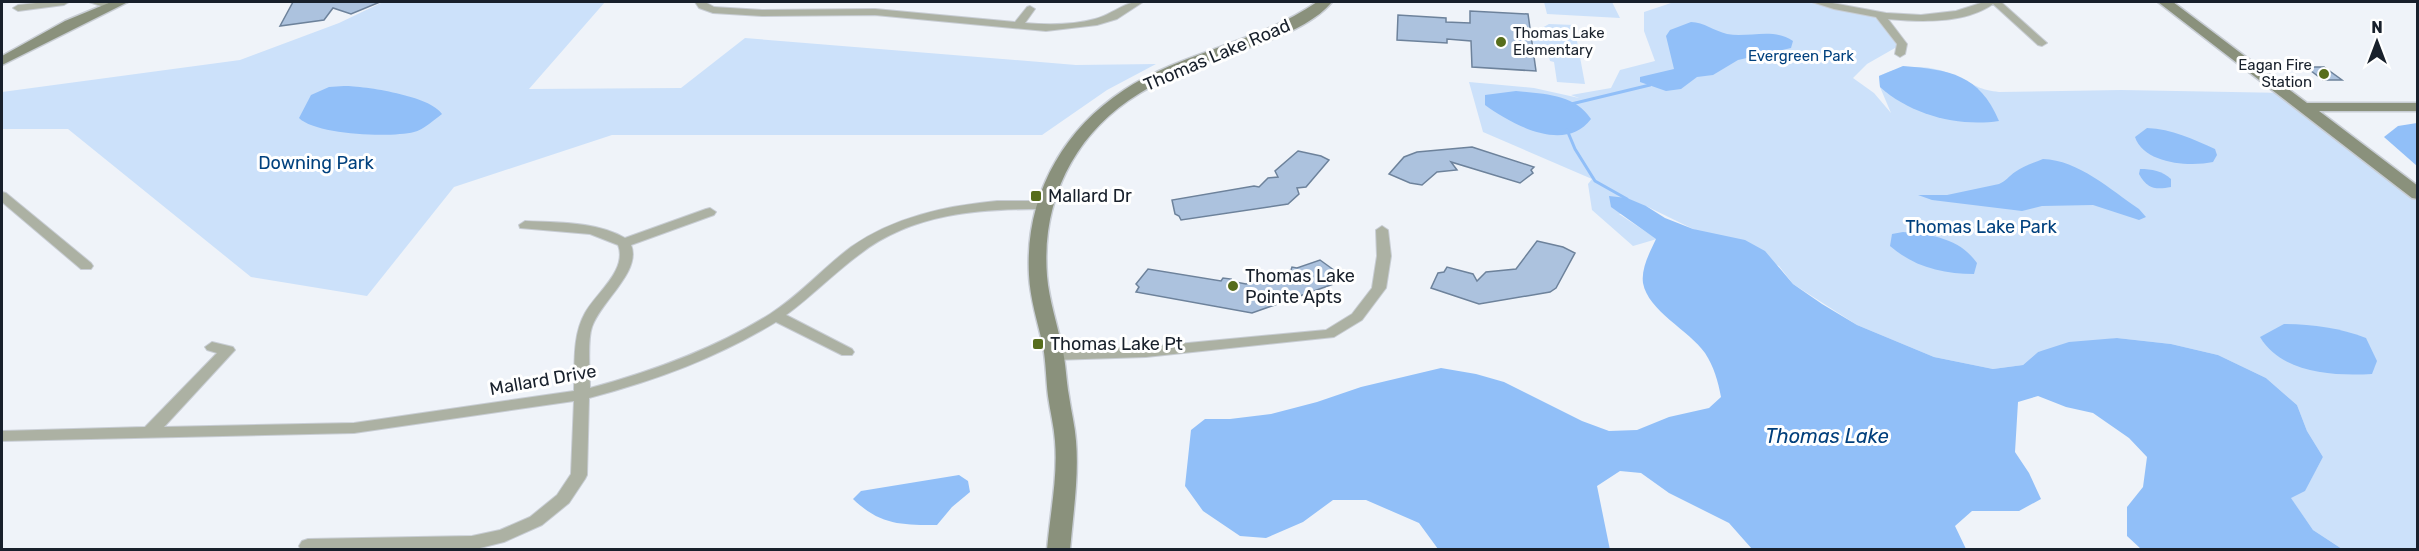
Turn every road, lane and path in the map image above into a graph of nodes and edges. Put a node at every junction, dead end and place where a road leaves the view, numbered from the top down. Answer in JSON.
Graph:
{"nodes":[{"id":1,"x":64,"y":2,"type":"edge"},
{"id":2,"x":94,"y":2,"type":"edge"},
{"id":3,"x":700,"y":2,"type":"edge"},
{"id":4,"x":1138,"y":2,"type":"edge"},
{"id":5,"x":1325,"y":2,"type":"edge"},
{"id":6,"x":1818,"y":2,"type":"edge"},
{"id":7,"x":1990,"y":2,"type":"edge"},
{"id":8,"x":1996,"y":2,"type":"edge"},
{"id":9,"x":2165,"y":2,"type":"edge"},
{"id":10,"x":116,"y":4,"type":"edge"},
{"id":11,"x":18,"y":8,"type":"dead end"},
{"id":12,"x":1030,"y":9,"type":"dead end"},
{"id":13,"x":1880,"y":16,"type":"junction"},
{"id":14,"x":1018,"y":25,"type":"junction"},
{"id":15,"x":2042,"y":43,"type":"dead end"},
{"id":16,"x":1900,"y":54,"type":"dead end"},
{"id":17,"x":2,"y":61,"type":"edge"},
{"id":18,"x":2305,"y":107,"type":"junction"},
{"id":19,"x":2418,"y":107,"type":"edge"},
{"id":20,"x":2418,"y":194,"type":"edge"},
{"id":21,"x":2,"y":196,"type":"edge"},
{"id":22,"x":1043,"y":205,"type":"junction"},
{"id":23,"x":710,"y":212,"type":"dead end"},
{"id":24,"x":525,"y":225,"type":"dead end"},
{"id":25,"x":1382,"y":230,"type":"dead end"},
{"id":26,"x":624,"y":243,"type":"junction"},
{"id":27,"x":86,"y":266,"type":"dead end"},
{"id":28,"x":776,"y":316,"type":"junction"},
{"id":29,"x":212,"y":347,"type":"dead end"},
{"id":30,"x":847,"y":352,"type":"dead end"},
{"id":31,"x":1053,"y":355,"type":"junction"},
{"id":32,"x":582,"y":395,"type":"junction"},
{"id":33,"x":149,"y":434,"type":"junction"},
{"id":34,"x":2,"y":436,"type":"edge"},
{"id":35,"x":308,"y":546,"type":"dead end"},
{"id":36,"x":1058,"y":549,"type":"edge"}],
"edges":[{"from":1,"to":11,"type":"street"},
{"from":2,"to":10,"type":"street"},
{"from":3,"to":14,"type":"street"},
{"from":4,"to":14,"type":"street"},
{"from":5,"to":22,"type":"street","name":"Thomas Lake Road"},
{"from":6,"to":13,"type":"street"},
{"from":7,"to":13,"type":"street"},
{"from":8,"to":15,"type":"street"},
{"from":9,"to":18,"type":"street"},
{"from":10,"to":17,"type":"street"},
{"from":12,"to":14,"type":"street"},
{"from":13,"to":16,"type":"street"},
{"from":18,"to":19,"type":"street"},
{"from":18,"to":20,"type":"street"},
{"from":21,"to":27,"type":"street"},
{"from":22,"to":28,"type":"street","name":"Mallard Drive"},
{"from":22,"to":31,"type":"street","name":"Thomas Lake Road"},
{"from":23,"to":26,"type":"street"},
{"from":24,"to":26,"type":"street"},
{"from":25,"to":31,"type":"street"},
{"from":26,"to":32,"type":"street"},
{"from":28,"to":30,"type":"street"},
{"from":28,"to":32,"type":"street","name":"Mallard Drive"},
{"from":29,"to":33,"type":"street"},
{"from":31,"to":36,"type":"street","name":"Thomas Lake Road"},
{"from":32,"to":33,"type":"street","name":"Mallard Drive"},
{"from":32,"to":35,"type":"street"},
{"from":33,"to":34,"type":"street","name":"Mallard Drive"}]}
